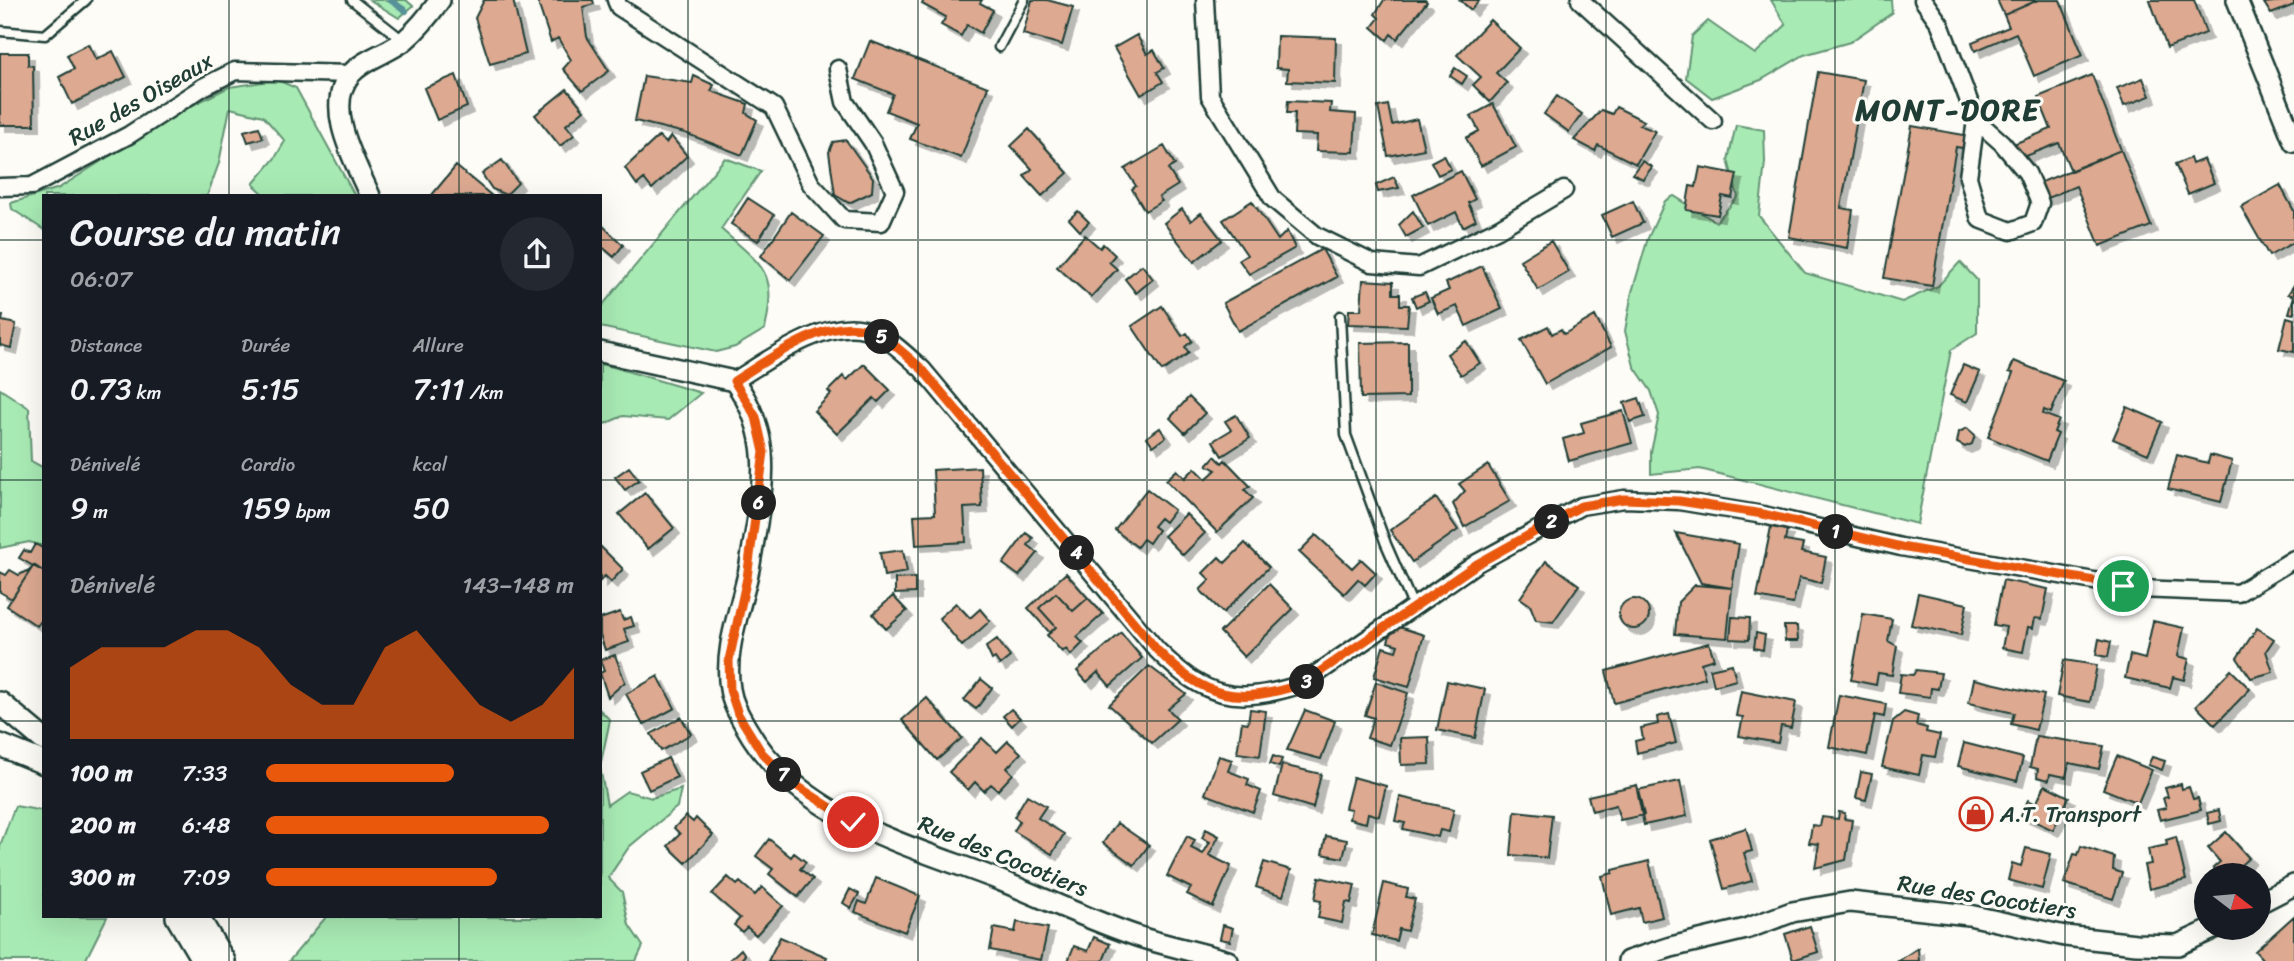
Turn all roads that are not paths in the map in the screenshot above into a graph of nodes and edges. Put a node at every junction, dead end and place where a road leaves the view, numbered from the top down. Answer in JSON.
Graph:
{"nodes":[{"id":1,"x":86,"y":0,"type":"edge"},
{"id":2,"x":352,"y":0,"type":"edge"},
{"id":3,"x":440,"y":0,"type":"edge"},
{"id":4,"x":616,"y":0,"type":"edge"},
{"id":5,"x":1024,"y":0,"type":"edge"},
{"id":6,"x":1205,"y":0,"type":"edge"},
{"id":7,"x":1580,"y":0,"type":"edge"},
{"id":8,"x":1923,"y":0,"type":"edge"},
{"id":9,"x":2237,"y":0,"type":"edge"},
{"id":10,"x":0,"y":31,"type":"edge"},
{"id":11,"x":404,"y":41,"type":"junction"},
{"id":12,"x":999,"y":47,"type":"dead end"},
{"id":13,"x":838,"y":69,"type":"dead end"},
{"id":14,"x":351,"y":74,"type":"junction"},
{"id":15,"x":1976,"y":120,"type":"junction"},
{"id":16,"x":1713,"y":121,"type":"dead end"},
{"id":17,"x":2294,"y":142,"type":"edge"},
{"id":18,"x":0,"y":187,"type":"edge"},
{"id":19,"x":1563,"y":190,"type":"dead end"},
{"id":20,"x":369,"y":194,"type":"edge"},
{"id":21,"x":1340,"y":316,"type":"dead end"},
{"id":22,"x":602,"y":352,"type":"edge"},
{"id":23,"x":734,"y":381,"type":"junction"},
{"id":24,"x":2294,"y":559,"type":"edge"},
{"id":25,"x":1414,"y":608,"type":"junction"},
{"id":26,"x":0,"y":703,"type":"edge"},
{"id":27,"x":42,"y":738,"type":"edge"},
{"id":28,"x":0,"y":745,"type":"edge"},
{"id":29,"x":42,"y":762,"type":"edge"},
{"id":30,"x":2294,"y":885,"type":"edge"},
{"id":31,"x":2272,"y":896,"type":"edge"},
{"id":32,"x":178,"y":918,"type":"edge"},
{"id":33,"x":199,"y":918,"type":"edge"},
{"id":34,"x":2194,"y":938,"type":"edge"},
{"id":35,"x":1189,"y":955,"type":"edge"},
{"id":36,"x":203,"y":961,"type":"edge"},
{"id":37,"x":224,"y":961,"type":"edge"},
{"id":38,"x":1228,"y":961,"type":"edge"},
{"id":39,"x":1629,"y":961,"type":"edge"}],
"edges":[{"from":1,"to":10,"type":"lane"},
{"from":2,"to":11,"type":"lane"},
{"from":3,"to":11,"type":"street"},
{"from":4,"to":13,"type":"street"},
{"from":5,"to":12,"type":"lane"},
{"from":6,"to":19,"type":"street"},
{"from":7,"to":16,"type":"street"},
{"from":8,"to":15,"type":"street"},
{"from":9,"to":17,"type":"street"},
{"from":11,"to":14,"type":"street"},
{"from":14,"to":18,"type":"street","name":"Rue des Oiseaux"},
{"from":14,"to":20,"type":"street"},
{"from":15,"to":15,"type":"street"},
{"from":21,"to":25,"type":"lane"},
{"from":22,"to":23,"type":"street"},
{"from":23,"to":25,"type":"street"},
{"from":23,"to":35,"type":"street","name":"Rue des Cocotiers"},
{"from":24,"to":25,"type":"street"},
{"from":26,"to":27,"type":"main road"},
{"from":28,"to":29,"type":"main road"},
{"from":30,"to":31,"type":"street"},
{"from":32,"to":36,"type":"main road"},
{"from":33,"to":37,"type":"main road"},
{"from":34,"to":39,"type":"street","name":"Rue des Cocotiers"},
{"from":35,"to":38,"type":"street","name":"Rue des Cocotiers"}]}
